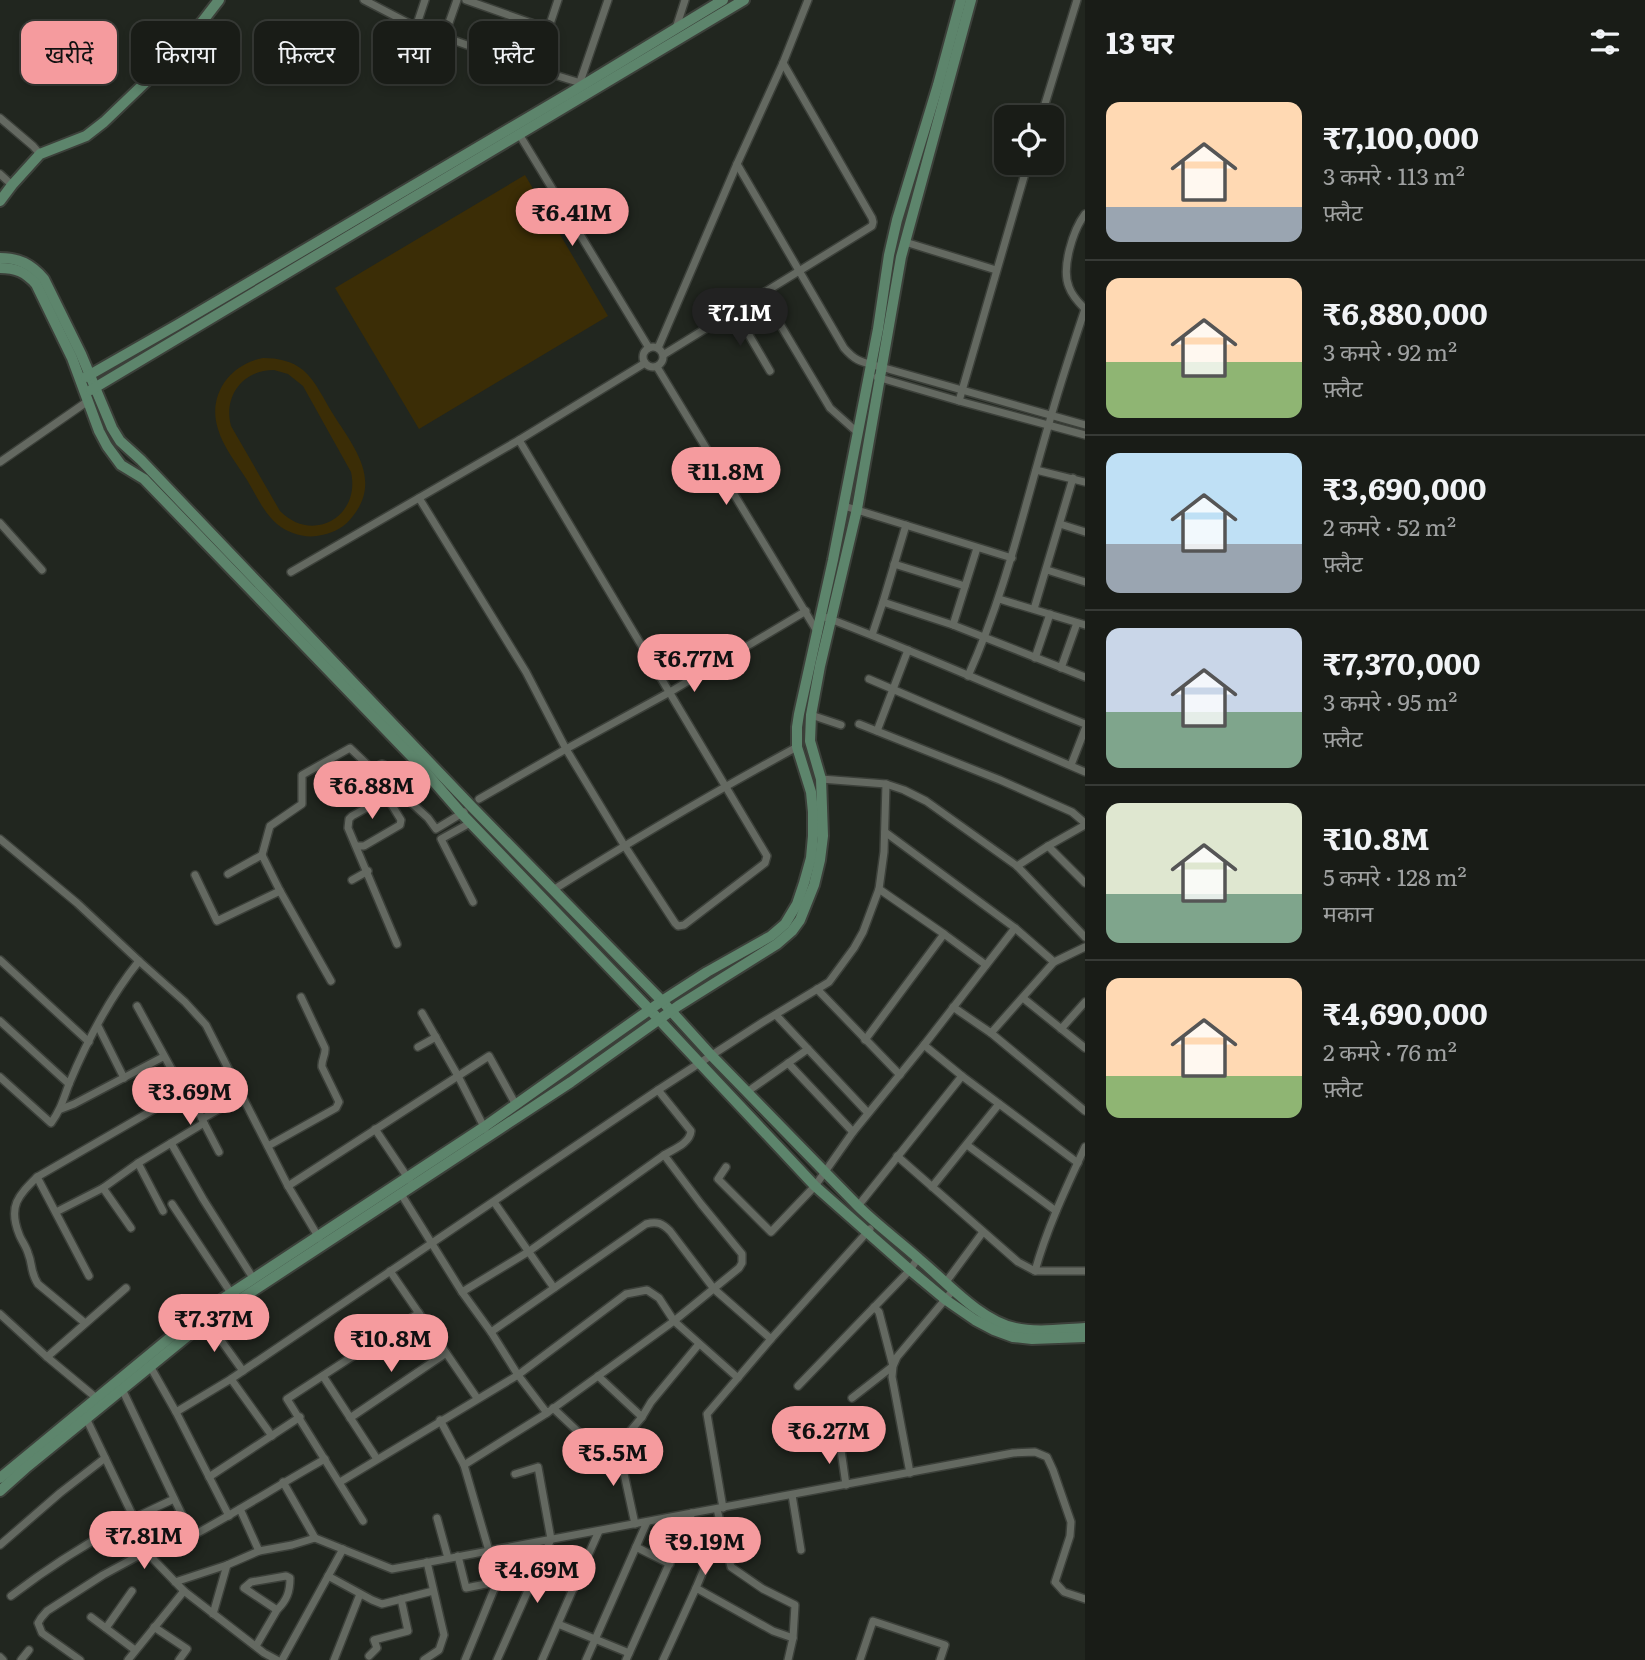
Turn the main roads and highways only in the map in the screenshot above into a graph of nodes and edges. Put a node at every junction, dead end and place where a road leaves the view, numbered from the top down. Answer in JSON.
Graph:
{"nodes":[{"id":1,"x":219,"y":0,"type":"edge"},
{"id":2,"x":723,"y":0,"type":"edge"},
{"id":3,"x":744,"y":0,"type":"edge"},
{"id":4,"x":961,"y":0,"type":"edge"},
{"id":5,"x":971,"y":0,"type":"edge"},
{"id":6,"x":0,"y":201,"type":"edge"},
{"id":7,"x":0,"y":258,"type":"edge"},
{"id":8,"x":0,"y":268,"type":"edge"},
{"id":9,"x":875,"y":371,"type":"junction"},
{"id":10,"x":85,"y":377,"type":"junction"},
{"id":11,"x":89,"y":394,"type":"junction"},
{"id":12,"x":827,"y":618,"type":"junction"},
{"id":13,"x":817,"y":765,"type":"junction"},
{"id":14,"x":805,"y":769,"type":"junction"},
{"id":15,"x":801,"y":906,"type":"junction"},
{"id":16,"x":662,"y":1001,"type":"junction"},
{"id":17,"x":650,"y":1010,"type":"junction"},
{"id":18,"x":672,"y":1012,"type":"junction"},
{"id":19,"x":659,"y":1020,"type":"junction"},
{"id":20,"x":580,"y":1060,"type":"junction"},
{"id":21,"x":587,"y":1071,"type":"junction"},
{"id":22,"x":487,"y":1131,"type":"junction"},
{"id":23,"x":410,"y":1182,"type":"junction"},
{"id":24,"x":321,"y":1240,"type":"junction"},
{"id":25,"x":1085,"y":1328,"type":"edge"},
{"id":26,"x":1085,"y":1337,"type":"edge"},
{"id":27,"x":99,"y":1401,"type":"junction"},
{"id":28,"x":0,"y":1478,"type":"edge"},
{"id":29,"x":0,"y":1492,"type":"edge"}],
"edges":[{"from":1,"to":6,"type":"main road"},
{"from":2,"to":10,"type":"main road"},
{"from":3,"to":11,"type":"main road"},
{"from":4,"to":9,"type":"main road"},
{"from":5,"to":9,"type":"main road"},
{"from":7,"to":10,"type":"main road"},
{"from":8,"to":10,"type":"main road"},
{"from":9,"to":12,"type":"main road"},
{"from":9,"to":12,"type":"main road"},
{"from":10,"to":11,"type":"main road"},
{"from":11,"to":16,"type":"main road"},
{"from":11,"to":17,"type":"main road"},
{"from":12,"to":13,"type":"main road"},
{"from":12,"to":14,"type":"main road"},
{"from":13,"to":14,"type":"main road"},
{"from":13,"to":15,"type":"main road"},
{"from":14,"to":15,"type":"main road"},
{"from":15,"to":16,"type":"main road"},
{"from":15,"to":18,"type":"main road"},
{"from":16,"to":17,"type":"main road"},
{"from":16,"to":18,"type":"main road"},
{"from":17,"to":19,"type":"main road"},
{"from":17,"to":20,"type":"main road"},
{"from":18,"to":19,"type":"main road"},
{"from":18,"to":25,"type":"main road"},
{"from":19,"to":21,"type":"main road"},
{"from":19,"to":26,"type":"main road"},
{"from":20,"to":21,"type":"main road"},
{"from":20,"to":22,"type":"main road"},
{"from":21,"to":22,"type":"main road"},
{"from":22,"to":23,"type":"main road"},
{"from":23,"to":24,"type":"main road"},
{"from":23,"to":24,"type":"main road"},
{"from":24,"to":27,"type":"main road"},
{"from":24,"to":27,"type":"main road"},
{"from":27,"to":28,"type":"main road"},
{"from":27,"to":29,"type":"main road"}]}
